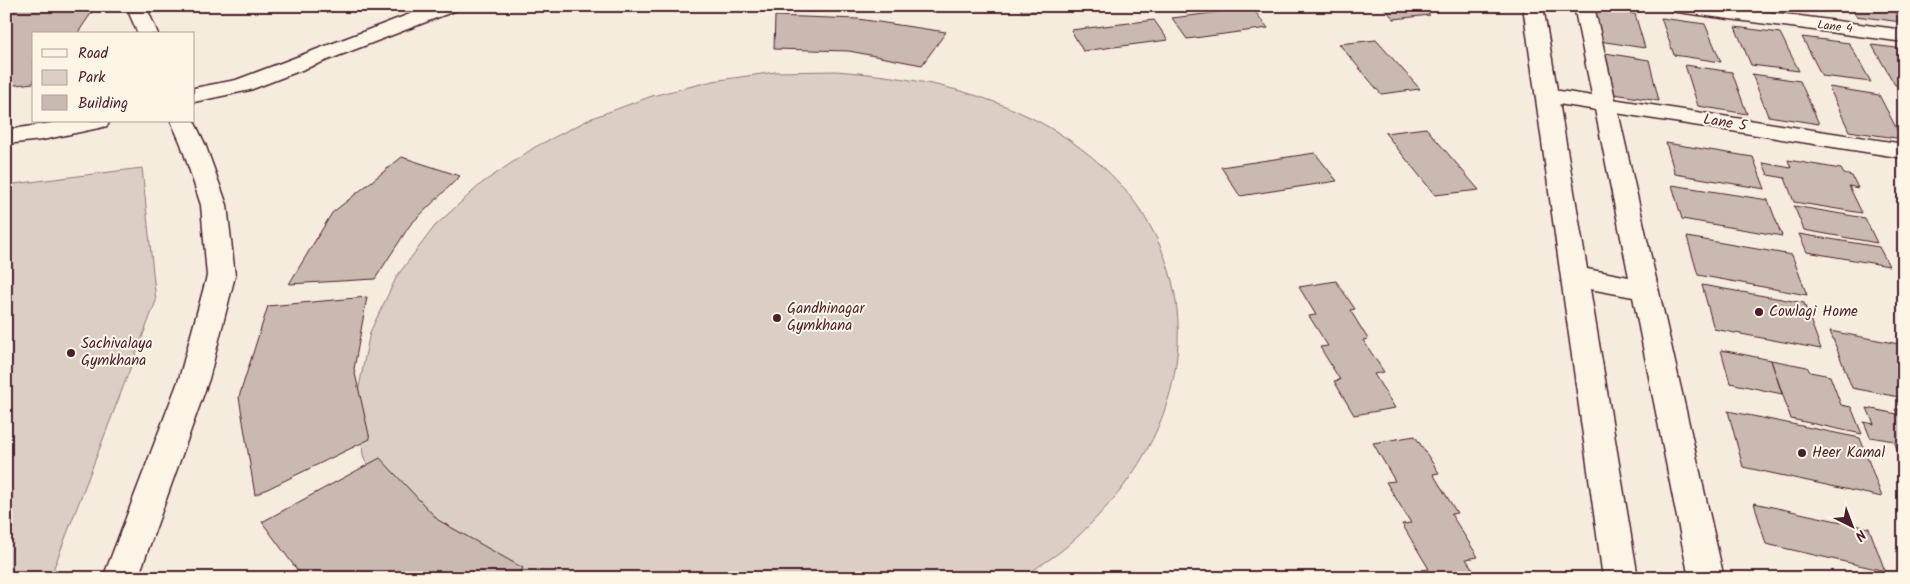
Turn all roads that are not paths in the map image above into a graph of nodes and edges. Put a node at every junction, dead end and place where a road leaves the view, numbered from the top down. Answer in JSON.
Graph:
{"nodes":[{"id":1,"x":136,"y":6,"type":"edge"},
{"id":2,"x":418,"y":6,"type":"edge"},
{"id":3,"x":450,"y":6,"type":"edge"},
{"id":4,"x":1533,"y":6,"type":"edge"},
{"id":5,"x":1584,"y":6,"type":"edge"},
{"id":6,"x":1677,"y":6,"type":"edge"},
{"id":7,"x":147,"y":32,"type":"edge"},
{"id":8,"x":1904,"y":36,"type":"edge"},
{"id":9,"x":195,"y":91,"type":"edge"},
{"id":10,"x":195,"y":96,"type":"edge"},
{"id":11,"x":1547,"y":96,"type":"junction"},
{"id":12,"x":1605,"y":104,"type":"junction"},
{"id":13,"x":95,"y":122,"type":"edge"},
{"id":14,"x":182,"y":122,"type":"edge"},
{"id":15,"x":6,"y":137,"type":"edge"},
{"id":16,"x":1903,"y":152,"type":"edge"},
{"id":17,"x":1575,"y":276,"type":"junction"},
{"id":18,"x":1645,"y":290,"type":"junction"},
{"id":19,"x":120,"y":578,"type":"edge"},
{"id":20,"x":1621,"y":578,"type":"edge"},
{"id":21,"x":1707,"y":578,"type":"edge"}],
"edges":[{"from":1,"to":7,"type":"street"},
{"from":2,"to":9,"type":"street"},
{"from":3,"to":10,"type":"street"},
{"from":4,"to":11,"type":"street"},
{"from":5,"to":12,"type":"street"},
{"from":6,"to":8,"type":"street","name":"Lane 4"},
{"from":11,"to":12,"type":"street","name":"Lane 5"},
{"from":11,"to":17,"type":"street"},
{"from":12,"to":16,"type":"street","name":"Lane 5"},
{"from":12,"to":18,"type":"street"},
{"from":13,"to":15,"type":"street"},
{"from":14,"to":19,"type":"street"},
{"from":17,"to":18,"type":"street"},
{"from":17,"to":20,"type":"street"},
{"from":18,"to":21,"type":"street"}]}
